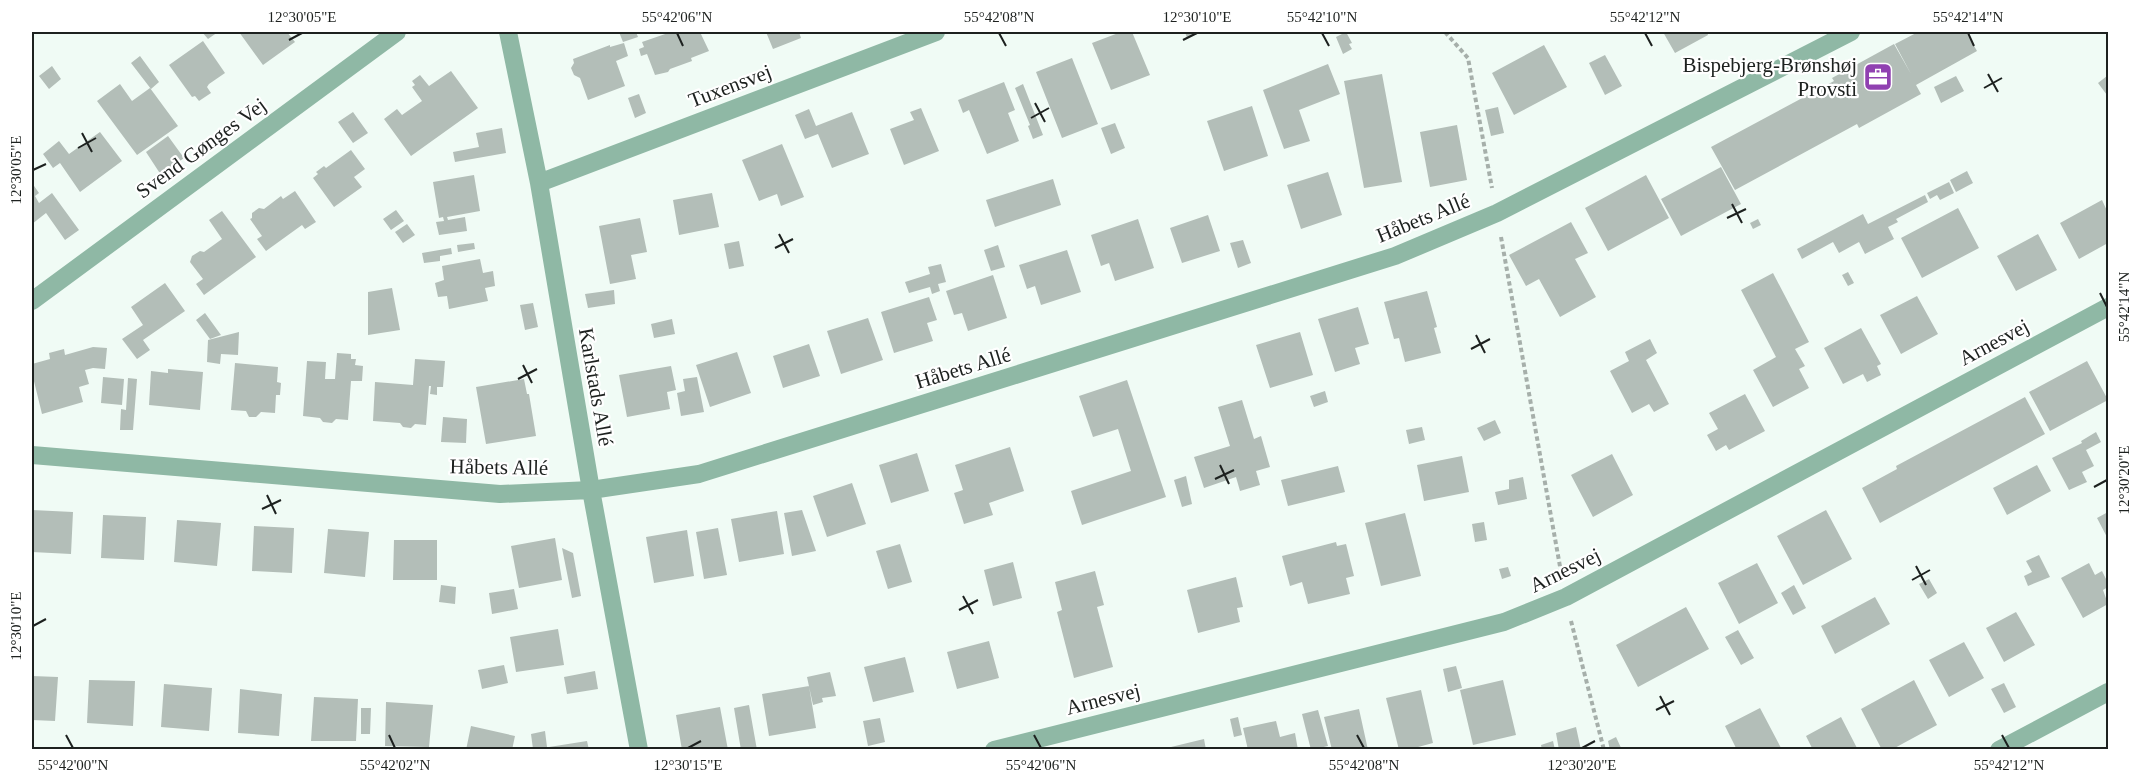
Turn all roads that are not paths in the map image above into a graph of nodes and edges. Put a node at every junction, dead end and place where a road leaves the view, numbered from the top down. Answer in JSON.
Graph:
{"nodes":[{"id":1,"x":397,"y":32,"type":"edge"},
{"id":2,"x":507,"y":32,"type":"edge"},
{"id":3,"x":936,"y":32,"type":"edge"},
{"id":4,"x":1851,"y":32,"type":"edge"},
{"id":5,"x":539,"y":183,"type":"junction"},
{"id":6,"x":32,"y":301,"type":"edge"},
{"id":7,"x":2109,"y":306,"type":"edge"},
{"id":8,"x":32,"y":455,"type":"edge"},
{"id":9,"x":591,"y":490,"type":"junction"},
{"id":10,"x":2109,"y":692,"type":"edge"},
{"id":11,"x":639,"y":750,"type":"edge"},
{"id":12,"x":994,"y":750,"type":"edge"},
{"id":13,"x":1999,"y":750,"type":"edge"}],
"edges":[{"from":1,"to":6,"type":"street","name":"Svend Gønges Vej"},
{"from":2,"to":5,"type":"street","name":"Karlstads Allé"},
{"from":3,"to":5,"type":"street","name":"Tuxensvej"},
{"from":4,"to":9,"type":"street","name":"Håbets Allé"},
{"from":5,"to":9,"type":"street","name":"Karlstads Allé"},
{"from":7,"to":12,"type":"street","name":"Arnesvej"},
{"from":8,"to":9,"type":"street","name":"Håbets Allé"},
{"from":9,"to":11,"type":"street","name":"Karlstads Allé"},
{"from":10,"to":13,"type":"street"}]}
